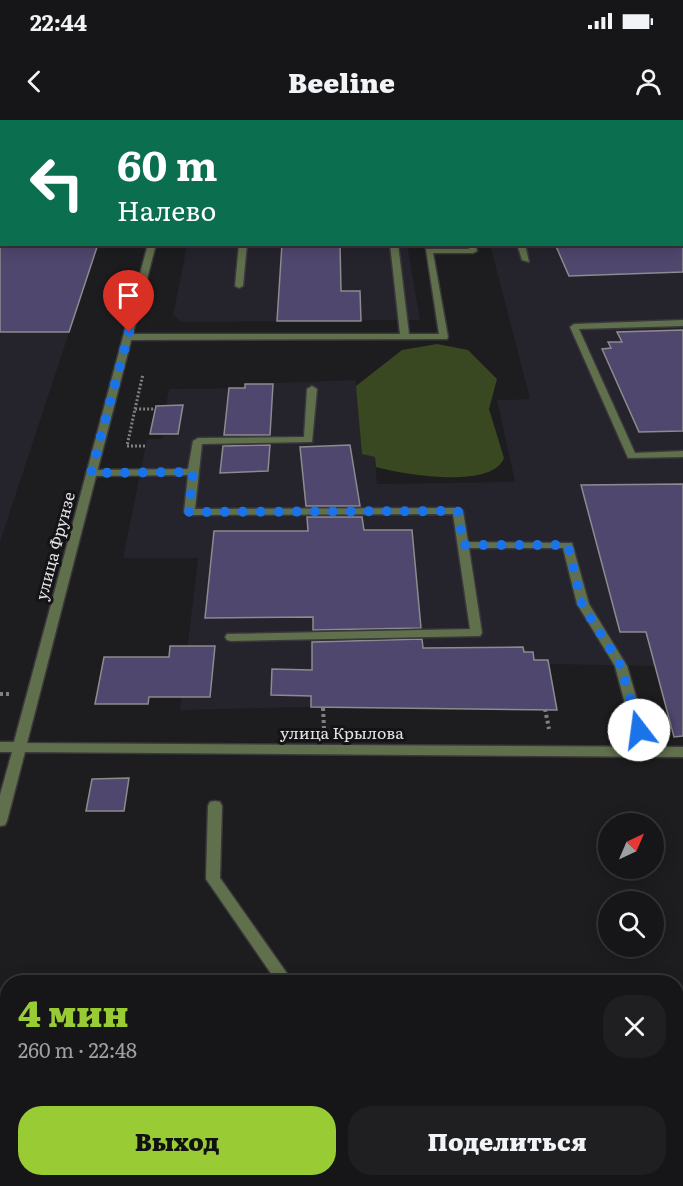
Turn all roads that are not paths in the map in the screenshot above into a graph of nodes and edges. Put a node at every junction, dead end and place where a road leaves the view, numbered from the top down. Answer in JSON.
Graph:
{"nodes":[{"id":1,"x":151,"y":246,"type":"edge"},
{"id":2,"x":243,"y":246,"type":"edge"},
{"id":3,"x":394,"y":246,"type":"edge"},
{"id":4,"x":472,"y":246,"type":"edge"},
{"id":5,"x":522,"y":246,"type":"edge"},
{"id":6,"x":526,"y":260,"type":"dead end"},
{"id":7,"x":238,"y":286,"type":"dead end"},
{"id":8,"x":683,"y":323,"type":"edge"},
{"id":9,"x":128,"y":337,"type":"junction"},
{"id":10,"x":405,"y":337,"type":"junction"},
{"id":11,"x":312,"y":389,"type":"dead end"},
{"id":12,"x":683,"y":454,"type":"edge"},
{"id":13,"x":193,"y":472,"type":"junction"},
{"id":14,"x":91,"y":473,"type":"junction"},
{"id":15,"x":463,"y":545,"type":"junction"},
{"id":16,"x":231,"y":637,"type":"dead end"},
{"id":17,"x":0,"y":747,"type":"edge"},
{"id":18,"x":18,"y":747,"type":"junction"},
{"id":19,"x":645,"y":752,"type":"junction"},
{"id":20,"x":683,"y":752,"type":"edge"},
{"id":21,"x":215,"y":806,"type":"dead end"},
{"id":22,"x":0,"y":821,"type":"edge"},
{"id":23,"x":280,"y":975,"type":"edge"}],
"edges":[{"from":1,"to":9,"type":"street","name":"улица Фрунзе"},
{"from":2,"to":7,"type":"street"},
{"from":3,"to":10,"type":"street"},
{"from":4,"to":10,"type":"street"},
{"from":5,"to":6,"type":"street"},
{"from":8,"to":12,"type":"street"},
{"from":9,"to":10,"type":"street"},
{"from":9,"to":14,"type":"street","name":"улица Фрунзе"},
{"from":11,"to":13,"type":"street"},
{"from":13,"to":14,"type":"street"},
{"from":13,"to":15,"type":"street"},
{"from":14,"to":18,"type":"street","name":"улица Фрунзе"},
{"from":15,"to":16,"type":"street"},
{"from":15,"to":19,"type":"street"},
{"from":17,"to":18,"type":"street","name":"улица Крылова"},
{"from":18,"to":19,"type":"street","name":"улица Крылова"},
{"from":18,"to":22,"type":"street","name":"улица Фрунзе"},
{"from":19,"to":20,"type":"street","name":"улица Крылова"},
{"from":21,"to":23,"type":"street"}]}
